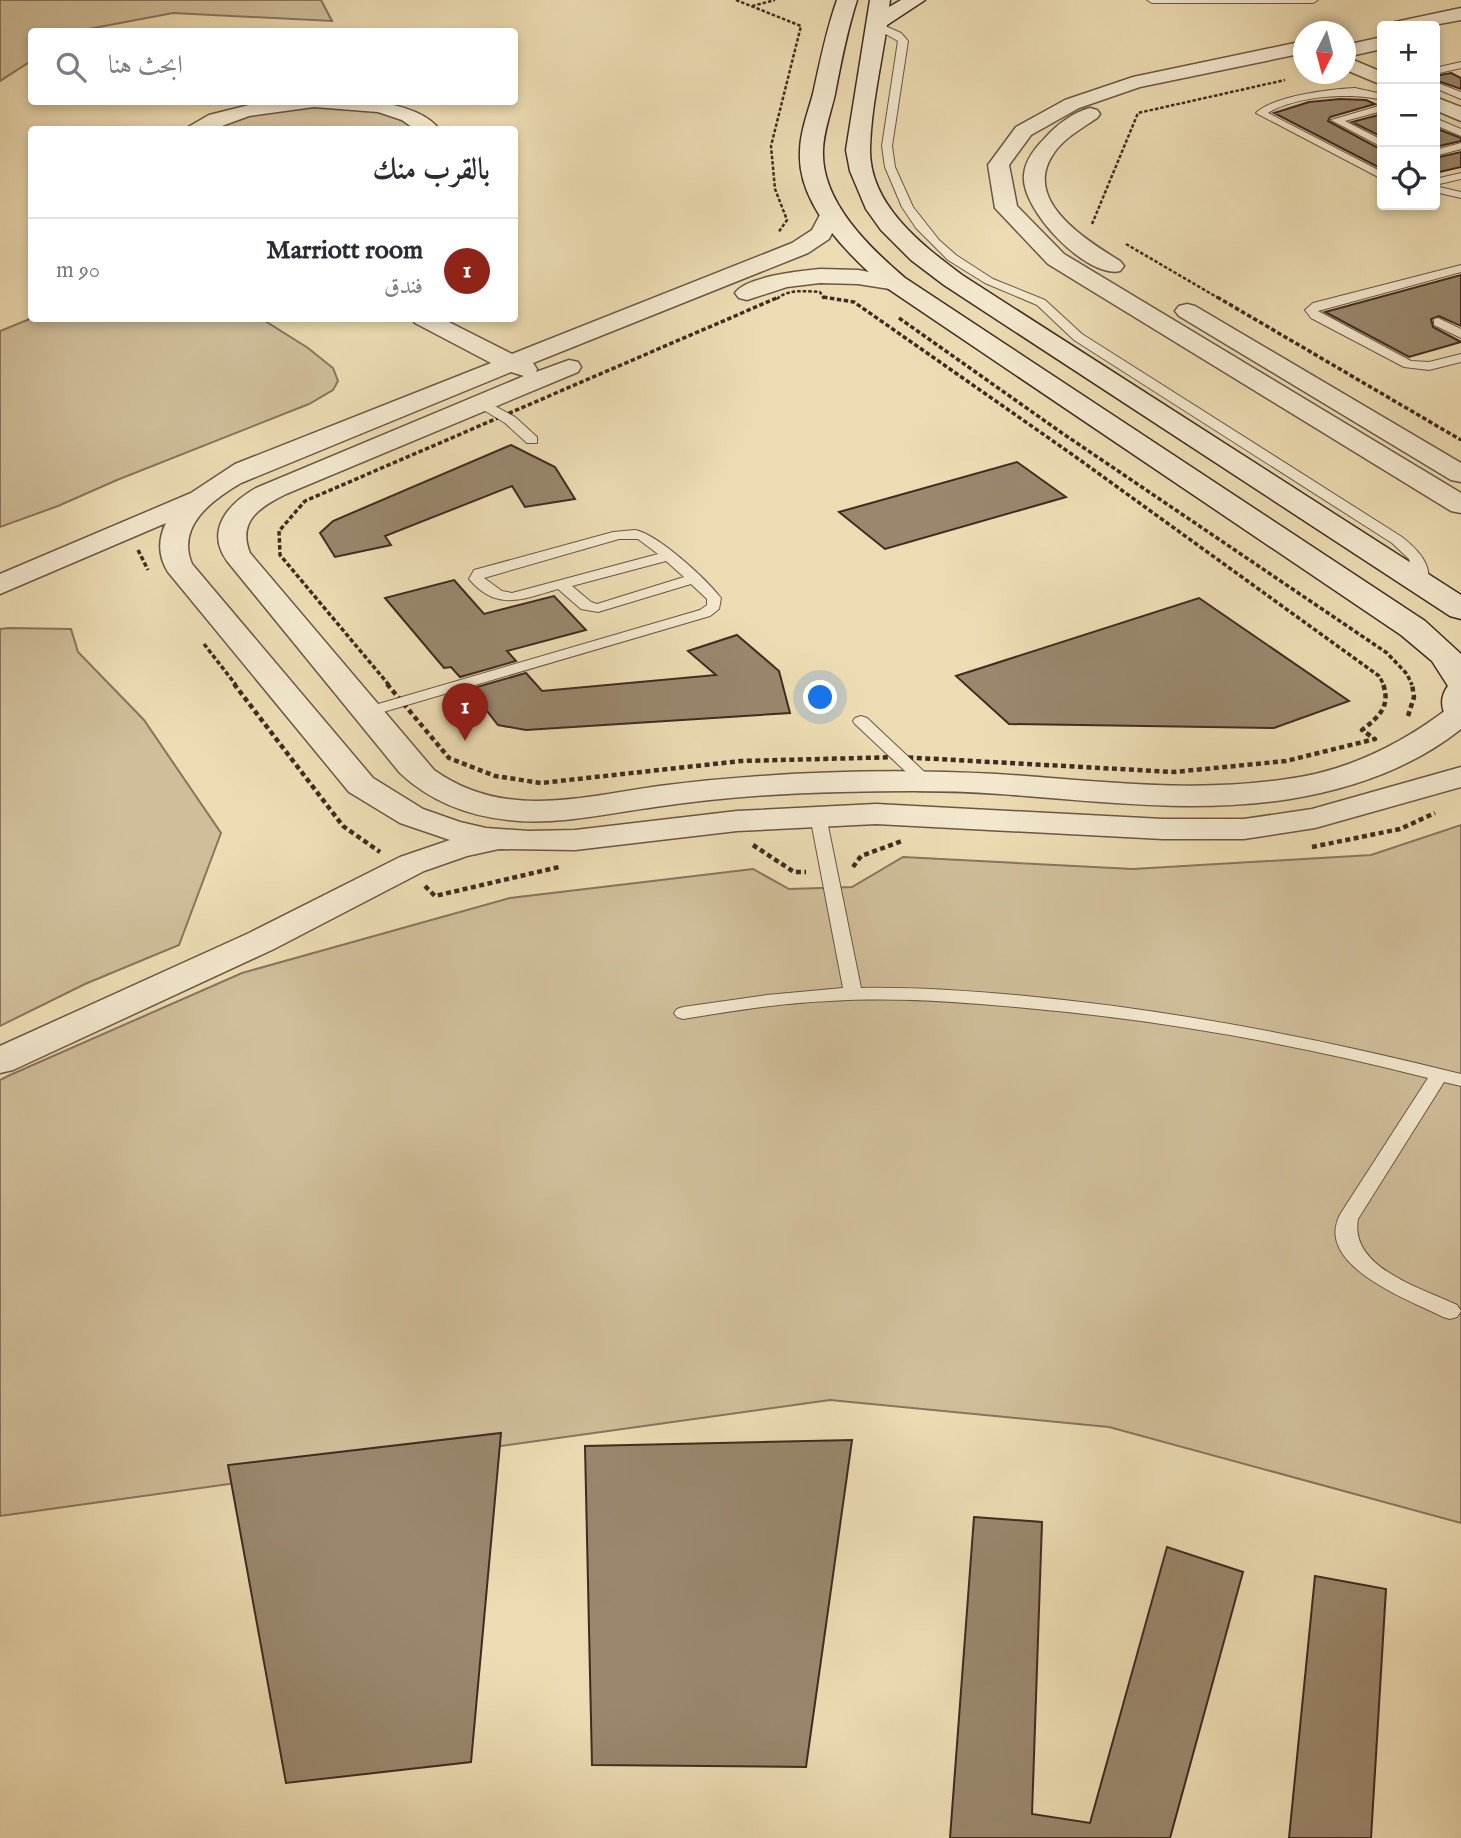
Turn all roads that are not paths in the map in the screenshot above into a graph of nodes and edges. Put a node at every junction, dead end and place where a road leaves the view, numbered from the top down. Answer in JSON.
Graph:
{"nodes":[{"id":1,"x":915,"y":0,"type":"edge"},
{"id":2,"x":1152,"y":0,"type":"edge"},
{"id":3,"x":1312,"y":0,"type":"edge"},
{"id":4,"x":837,"y":11,"type":"edge"},
{"id":5,"x":1461,"y":14,"type":"edge"},
{"id":6,"x":878,"y":16,"type":"edge"},
{"id":7,"x":1427,"y":21,"type":"edge"},
{"id":8,"x":1461,"y":27,"type":"edge"},
{"id":9,"x":1377,"y":31,"type":"edge"},
{"id":10,"x":1440,"y":31,"type":"edge"},
{"id":11,"x":1356,"y":36,"type":"edge"},
{"id":12,"x":1377,"y":44,"type":"edge"},
{"id":13,"x":1293,"y":49,"type":"edge"},
{"id":14,"x":1356,"y":49,"type":"edge"},
{"id":15,"x":1293,"y":62,"type":"edge"},
{"id":16,"x":1356,"y":67,"type":"edge"},
{"id":17,"x":1458,"y":68,"type":"edge"},
{"id":18,"x":1440,"y":70,"type":"edge"},
{"id":19,"x":1377,"y":77,"type":"edge"},
{"id":20,"x":1440,"y":87,"type":"edge"},
{"id":21,"x":1377,"y":95,"type":"edge"},
{"id":22,"x":1461,"y":96,"type":"edge"},
{"id":23,"x":277,"y":105,"type":"edge"},
{"id":24,"x":361,"y":105,"type":"edge"},
{"id":25,"x":1440,"y":105,"type":"edge"},
{"id":26,"x":1377,"y":109,"type":"edge"},
{"id":27,"x":1461,"y":114,"type":"edge"},
{"id":28,"x":1440,"y":123,"type":"edge"},
{"id":29,"x":202,"y":126,"type":"edge"},
{"id":30,"x":424,"y":126,"type":"edge"},
{"id":31,"x":1461,"y":133,"type":"edge"},
{"id":32,"x":1377,"y":141,"type":"edge"},
{"id":33,"x":1461,"y":146,"type":"edge"},
{"id":34,"x":1440,"y":152,"type":"edge"},
{"id":35,"x":1377,"y":173,"type":"edge"},
{"id":36,"x":1461,"y":176,"type":"edge"},
{"id":37,"x":1440,"y":181,"type":"edge"},
{"id":38,"x":1440,"y":190,"type":"edge"},
{"id":39,"x":1461,"y":195,"type":"edge"},
{"id":40,"x":831,"y":214,"type":"junction"},
{"id":41,"x":1461,"y":268,"type":"edge"},
{"id":42,"x":1127,"y":275,"type":"dead end"},
{"id":43,"x":896,"y":283,"type":"junction"},
{"id":44,"x":1163,"y":296,"type":"dead end"},
{"id":45,"x":430,"y":322,"type":"edge"},
{"id":46,"x":1438,"y":322,"type":"dead end"},
{"id":47,"x":1461,"y":334,"type":"edge"},
{"id":48,"x":1461,"y":358,"type":"edge"},
{"id":49,"x":513,"y":363,"type":"junction"},
{"id":50,"x":545,"y":377,"type":"junction"},
{"id":51,"x":492,"y":409,"type":"junction"},
{"id":52,"x":532,"y":440,"type":"dead end"},
{"id":53,"x":1461,"y":474,"type":"edge"},
{"id":54,"x":201,"y":498,"type":"junction"},
{"id":55,"x":1461,"y":505,"type":"edge"},
{"id":56,"x":81,"y":552,"type":"junction"},
{"id":57,"x":668,"y":556,"type":"junction"},
{"id":58,"x":163,"y":566,"type":"junction"},
{"id":59,"x":694,"y":579,"type":"junction"},
{"id":60,"x":0,"y":585,"type":"edge"},
{"id":61,"x":562,"y":585,"type":"junction"},
{"id":62,"x":1461,"y":610,"type":"edge"},
{"id":63,"x":1461,"y":681,"type":"edge"},
{"id":64,"x":1461,"y":691,"type":"edge"},
{"id":65,"x":367,"y":712,"type":"junction"},
{"id":66,"x":1461,"y":715,"type":"edge"},
{"id":67,"x":861,"y":721,"type":"dead end"},
{"id":68,"x":1461,"y":777,"type":"edge"},
{"id":69,"x":926,"y":782,"type":"junction"},
{"id":70,"x":449,"y":795,"type":"junction"},
{"id":71,"x":818,"y":816,"type":"junction"},
{"id":72,"x":430,"y":824,"type":"junction"},
{"id":73,"x":503,"y":839,"type":"junction"},
{"id":74,"x":391,"y":870,"type":"junction"},
{"id":75,"x":853,"y":994,"type":"junction"},
{"id":76,"x":683,"y":1013,"type":"dead end"},
{"id":77,"x":0,"y":1060,"type":"edge"},
{"id":78,"x":1440,"y":1074,"type":"junction"},
{"id":79,"x":1461,"y":1080,"type":"edge"},
{"id":80,"x":1450,"y":1311,"type":"dead end"}],
"edges":[{"from":1,"to":6,"type":"street"},
{"from":2,"to":3,"type":"lane"},
{"from":4,"to":40,"type":"street"},
{"from":5,"to":7,"type":"street"},
{"from":6,"to":62,"type":"street"},
{"from":8,"to":10,"type":"street"},
{"from":9,"to":11,"type":"street"},
{"from":12,"to":14,"type":"street"},
{"from":13,"to":55,"type":"street"},
{"from":15,"to":42,"type":"street"},
{"from":16,"to":19,"type":"street"},
{"from":17,"to":18,"type":"lane"},
{"from":20,"to":22,"type":"lane"},
{"from":21,"to":35,"type":"lane"},
{"from":23,"to":29,"type":"street"},
{"from":24,"to":30,"type":"street"},
{"from":25,"to":27,"type":"street"},
{"from":26,"to":32,"type":"lane"},
{"from":28,"to":31,"type":"lane"},
{"from":33,"to":34,"type":"lane"},
{"from":36,"to":37,"type":"lane"},
{"from":38,"to":39,"type":"lane"},
{"from":40,"to":43,"type":"street"},
{"from":40,"to":49,"type":"street"},
{"from":41,"to":48,"type":"lane"},
{"from":43,"to":50,"type":"street"},
{"from":43,"to":63,"type":"street"},
{"from":44,"to":53,"type":"street"},
{"from":45,"to":49,"type":"street"},
{"from":46,"to":47,"type":"lane"},
{"from":49,"to":50,"type":"street"},
{"from":49,"to":54,"type":"street"},
{"from":50,"to":51,"type":"street"},
{"from":51,"to":52,"type":"lane"},
{"from":51,"to":65,"type":"street"},
{"from":54,"to":56,"type":"street"},
{"from":54,"to":58,"type":"street"},
{"from":56,"to":58,"type":"street"},
{"from":56,"to":60,"type":"street"},
{"from":57,"to":59,"type":"lane"},
{"from":57,"to":61,"type":"lane"},
{"from":57,"to":61,"type":"lane"},
{"from":58,"to":72,"type":"street"},
{"from":59,"to":61,"type":"lane"},
{"from":59,"to":65,"type":"lane"},
{"from":64,"to":66,"type":"street"},
{"from":65,"to":70,"type":"street"},
{"from":66,"to":69,"type":"street"},
{"from":67,"to":69,"type":"lane"},
{"from":68,"to":71,"type":"street"},
{"from":69,"to":70,"type":"street"},
{"from":70,"to":72,"type":"street"},
{"from":71,"to":73,"type":"street"},
{"from":71,"to":75,"type":"lane"},
{"from":72,"to":73,"type":"street"},
{"from":72,"to":74,"type":"street"},
{"from":73,"to":74,"type":"street"},
{"from":74,"to":77,"type":"street"},
{"from":75,"to":76,"type":"lane"},
{"from":75,"to":78,"type":"lane"},
{"from":78,"to":79,"type":"lane"},
{"from":78,"to":80,"type":"lane"}]}
